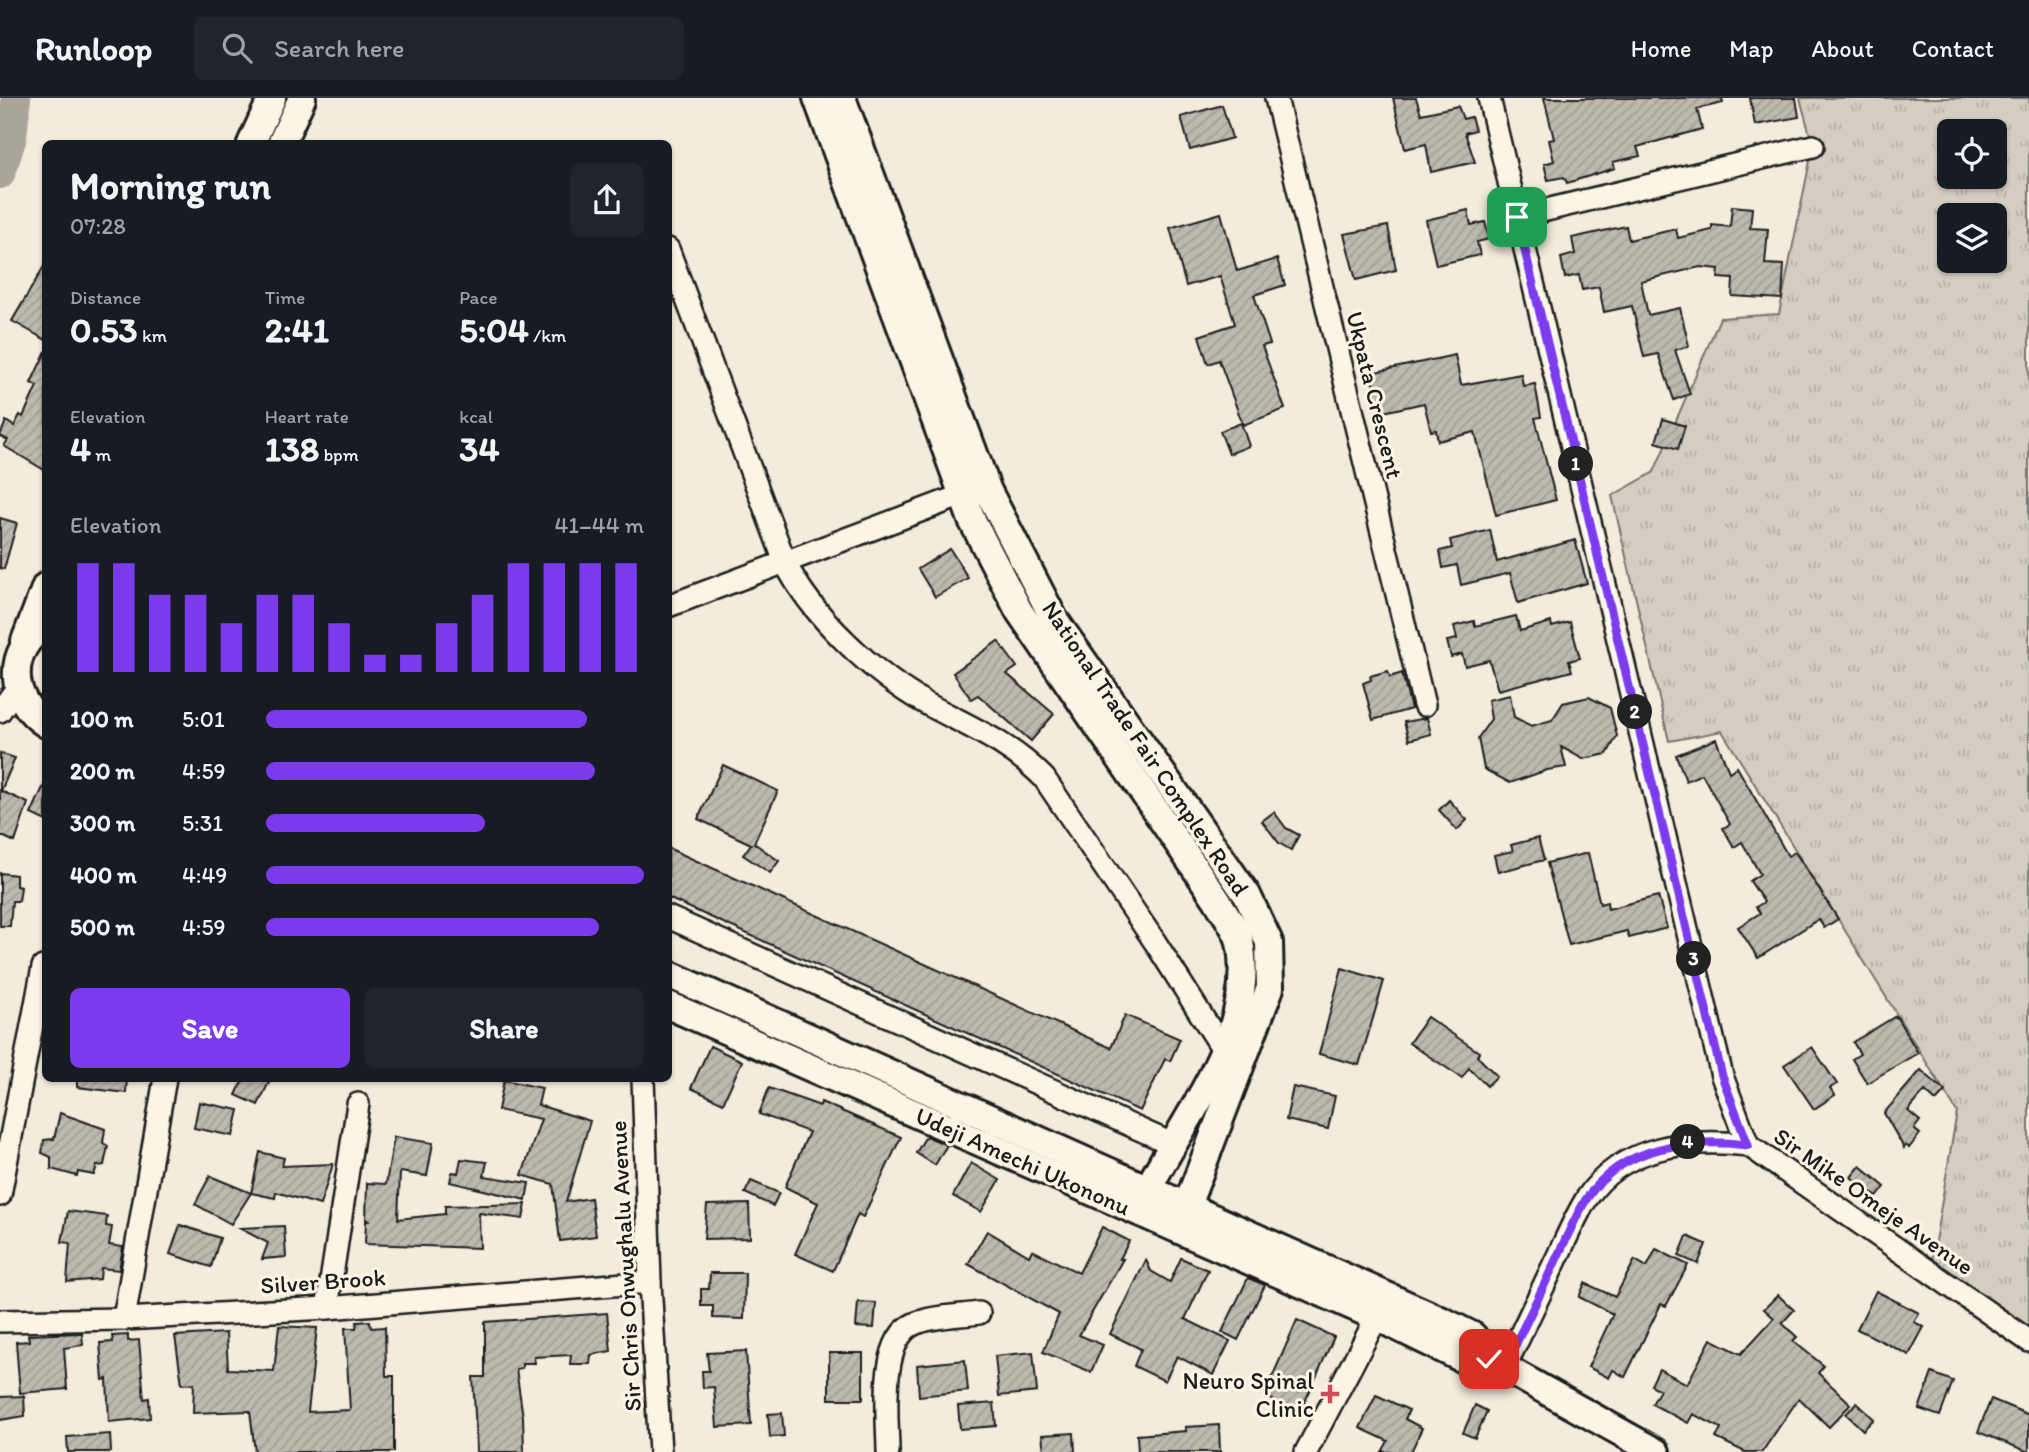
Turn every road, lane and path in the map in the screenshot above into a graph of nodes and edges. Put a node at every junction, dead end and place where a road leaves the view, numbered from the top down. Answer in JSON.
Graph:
{"nodes":[{"id":1,"x":272,"y":98,"type":"edge"},
{"id":2,"x":302,"y":98,"type":"edge"},
{"id":3,"x":817,"y":98,"type":"edge"},
{"id":4,"x":842,"y":98,"type":"edge"},
{"id":5,"x":1276,"y":98,"type":"edge"},
{"id":6,"x":1489,"y":98,"type":"edge"},
{"id":7,"x":253,"y":140,"type":"edge"},
{"id":8,"x":283,"y":140,"type":"edge"},
{"id":9,"x":1812,"y":146,"type":"dead end"},
{"id":10,"x":1517,"y":217,"type":"junction"},
{"id":11,"x":672,"y":260,"type":"edge"},
{"id":12,"x":965,"y":494,"type":"junction"},
{"id":13,"x":785,"y":562,"type":"junction"},
{"id":14,"x":42,"y":597,"type":"edge"},
{"id":15,"x":672,"y":604,"type":"edge"},
{"id":16,"x":42,"y":629,"type":"edge"},
{"id":17,"x":24,"y":645,"type":"junction"},
{"id":18,"x":17,"y":688,"type":"junction"},
{"id":19,"x":1424,"y":705,"type":"dead end"},
{"id":20,"x":0,"y":711,"type":"edge"},
{"id":21,"x":42,"y":721,"type":"edge"},
{"id":22,"x":672,"y":919,"type":"edge"},
{"id":23,"x":42,"y":973,"type":"edge"},
{"id":24,"x":672,"y":976,"type":"edge"},
{"id":25,"x":672,"y":1007,"type":"edge"},
{"id":26,"x":1224,"y":1051,"type":"junction"},
{"id":27,"x":163,"y":1082,"type":"edge"},
{"id":28,"x":643,"y":1082,"type":"edge"},
{"id":29,"x":358,"y":1104,"type":"dead end"},
{"id":30,"x":1172,"y":1144,"type":"junction"},
{"id":31,"x":1748,"y":1145,"type":"junction"},
{"id":32,"x":0,"y":1195,"type":"edge"},
{"id":33,"x":1142,"y":1200,"type":"junction"},
{"id":34,"x":1183,"y":1218,"type":"junction"},
{"id":35,"x":650,"y":1282,"type":"junction"},
{"id":36,"x":327,"y":1308,"type":"junction"},
{"id":37,"x":979,"y":1313,"type":"dead end"},
{"id":38,"x":1377,"y":1317,"type":"junction"},
{"id":39,"x":124,"y":1319,"type":"junction"},
{"id":40,"x":0,"y":1321,"type":"edge"},
{"id":41,"x":2029,"y":1341,"type":"edge"},
{"id":42,"x":1497,"y":1363,"type":"junction"},
{"id":43,"x":1624,"y":1444,"type":"edge"},
{"id":44,"x":660,"y":1452,"type":"edge"},
{"id":45,"x":888,"y":1452,"type":"edge"},
{"id":46,"x":1306,"y":1452,"type":"edge"},
{"id":47,"x":1656,"y":1452,"type":"edge"}],
"edges":[{"from":1,"to":7,"type":"main road"},
{"from":2,"to":8,"type":"main road"},
{"from":3,"to":12,"type":"main road","name":"National Trade Fair Complex Road"},
{"from":4,"to":34,"type":"main road","name":"National Trade Fair Complex Road"},
{"from":5,"to":19,"type":"street","name":"Ukpata Crescent"},
{"from":6,"to":10,"type":"street","name":"Sir Mike Omeje Avenue"},
{"from":9,"to":10,"type":"street"},
{"from":10,"to":31,"type":"street","name":"Sir Mike Omeje Avenue"},
{"from":11,"to":13,"type":"street"},
{"from":12,"to":13,"type":"street"},
{"from":12,"to":26,"type":"main road","name":"National Trade Fair Complex Road"},
{"from":13,"to":15,"type":"street"},
{"from":13,"to":26,"type":"street"},
{"from":14,"to":17,"type":"main road"},
{"from":16,"to":17,"type":"main road"},
{"from":17,"to":18,"type":"main road"},
{"from":18,"to":20,"type":"street"},
{"from":18,"to":21,"type":"main road"},
{"from":22,"to":30,"type":"street"},
{"from":23,"to":32,"type":"street"},
{"from":24,"to":33,"type":"main road","name":"Udeji Amechi Ukononu"},
{"from":25,"to":33,"type":"main road","name":"Udeji Amechi Ukononu"},
{"from":26,"to":30,"type":"main road","name":"National Trade Fair Complex Road"},
{"from":27,"to":39,"type":"street"},
{"from":28,"to":35,"type":"street","name":"Sir Chris Onwughalu Avenue"},
{"from":29,"to":36,"type":"street"},
{"from":30,"to":33,"type":"main road","name":"National Trade Fair Complex Road"},
{"from":31,"to":41,"type":"street","name":"Sir Mike Omeje Avenue"},
{"from":31,"to":42,"type":"street"},
{"from":33,"to":34,"type":"main road","name":"Udeji Amechi Ukononu"},
{"from":34,"to":38,"type":"main road","name":"Udeji Amechi Ukononu"},
{"from":34,"to":42,"type":"main road"},
{"from":35,"to":36,"type":"street","name":"Silver Brook"},
{"from":35,"to":44,"type":"street","name":"Sir Chris Onwughalu Avenue"},
{"from":36,"to":39,"type":"street","name":"Silver Brook"},
{"from":37,"to":45,"type":"street"},
{"from":38,"to":42,"type":"main road","name":"Udeji Amechi Ukononu"},
{"from":38,"to":46,"type":"street"},
{"from":39,"to":40,"type":"street","name":"Silver Brook"},
{"from":42,"to":43,"type":"main road"},
{"from":43,"to":47,"type":"main road"}]}
